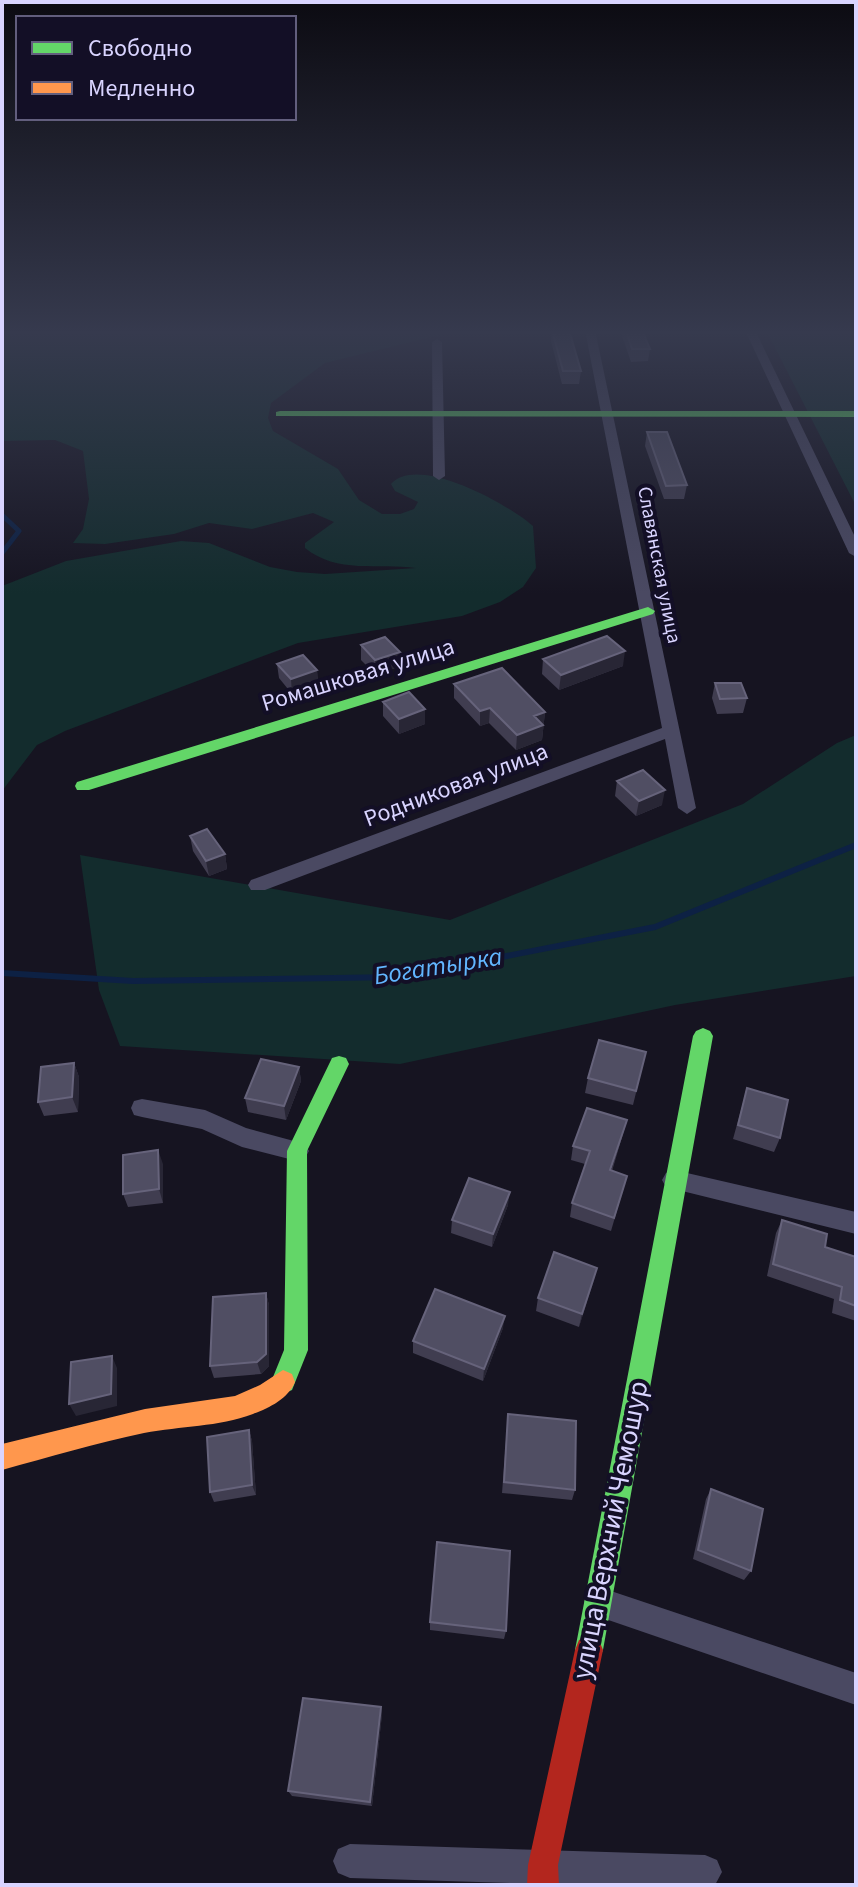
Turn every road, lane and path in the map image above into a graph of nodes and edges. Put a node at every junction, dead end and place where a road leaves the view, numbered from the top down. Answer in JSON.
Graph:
{"nodes":[{"id":1,"x":438,"y":418,"type":"edge"},
{"id":2,"x":609,"y":418,"type":"edge"},
{"id":3,"x":790,"y":418,"type":"edge"},
{"id":4,"x":439,"y":476,"type":"dead end"},
{"id":5,"x":856,"y":553,"type":"edge"},
{"id":6,"x":648,"y":611,"type":"junction"},
{"id":7,"x":670,"y":731,"type":"junction"},
{"id":8,"x":83,"y":786,"type":"dead end"},
{"id":9,"x":687,"y":808,"type":"dead end"},
{"id":10,"x":258,"y":885,"type":"dead end"},
{"id":11,"x":703,"y":1036,"type":"dead end"},
{"id":12,"x":339,"y":1064,"type":"dead end"},
{"id":13,"x":142,"y":1108,"type":"dead end"},
{"id":14,"x":297,"y":1151,"type":"junction"},
{"id":15,"x":674,"y":1180,"type":"junction"},
{"id":16,"x":856,"y":1223,"type":"edge"},
{"id":17,"x":2,"y":1457,"type":"edge"},
{"id":18,"x":599,"y":1602,"type":"junction"},
{"id":19,"x":856,"y":1689,"type":"edge"},
{"id":20,"x":350,"y":1861,"type":"dead end"},
{"id":21,"x":705,"y":1872,"type":"dead end"},
{"id":22,"x":543,"y":1875,"type":"edge"}],
"edges":[{"from":1,"to":4,"type":"street"},
{"from":2,"to":6,"type":"street","name":"Славянская улица"},
{"from":3,"to":5,"type":"street"},
{"from":6,"to":7,"type":"street","name":"Славянская улица"},
{"from":6,"to":8,"type":"street","name":"Ромашковая улица"},
{"from":7,"to":9,"type":"street","name":"Славянская улица"},
{"from":7,"to":10,"type":"street","name":"Родниковая улица"},
{"from":11,"to":15,"type":"street","name":"улица Верхний Чемошур"},
{"from":12,"to":14,"type":"street"},
{"from":13,"to":14,"type":"street"},
{"from":14,"to":17,"type":"street"},
{"from":15,"to":16,"type":"street"},
{"from":15,"to":18,"type":"street","name":"улица Верхний Чемошур"},
{"from":18,"to":19,"type":"street"},
{"from":18,"to":22,"type":"street","name":"улица Верхний Чемошур"},
{"from":20,"to":22,"type":"street"},
{"from":21,"to":22,"type":"street"}]}
